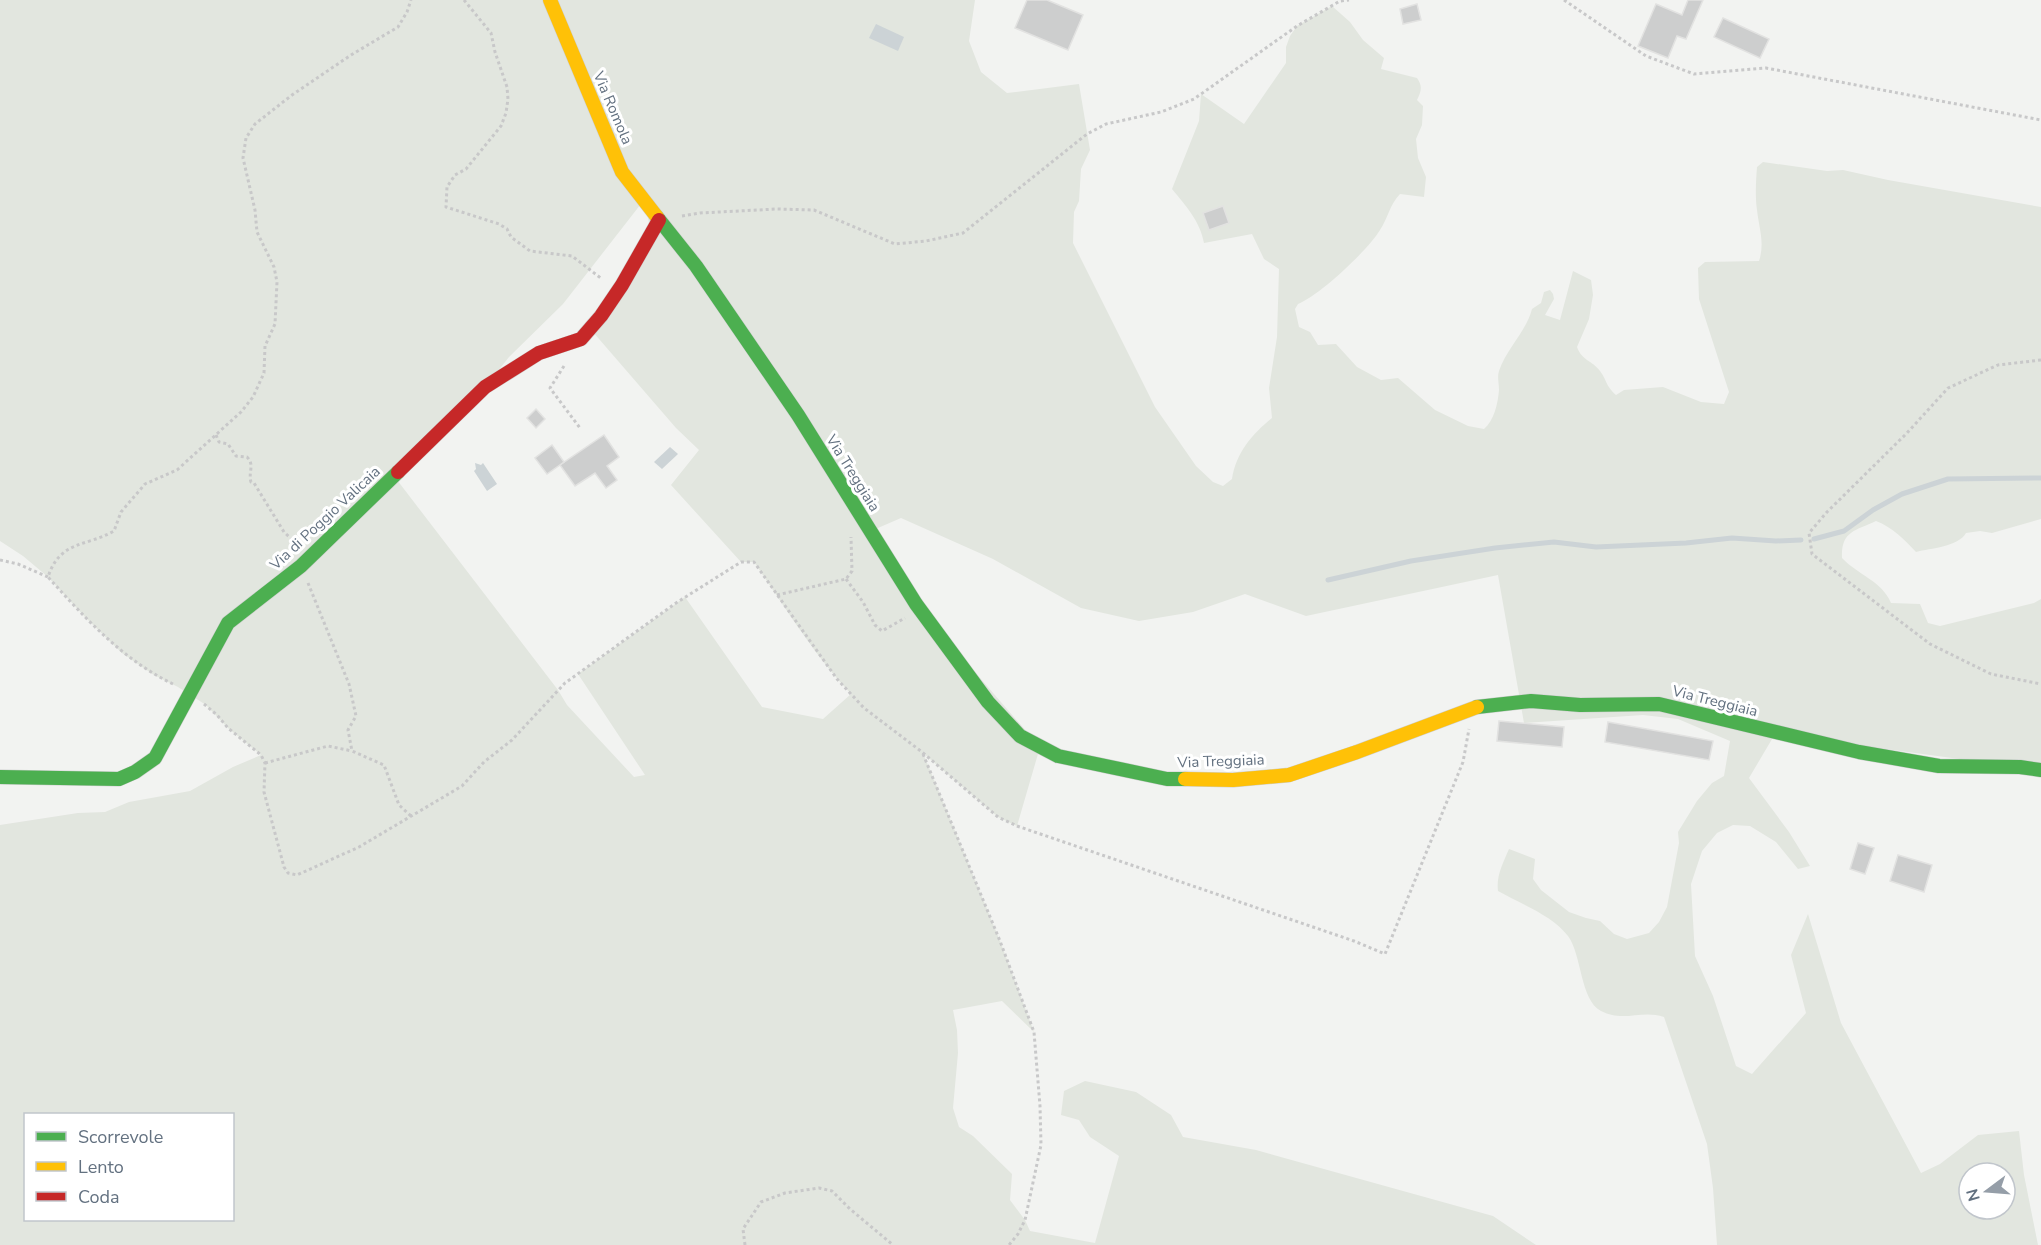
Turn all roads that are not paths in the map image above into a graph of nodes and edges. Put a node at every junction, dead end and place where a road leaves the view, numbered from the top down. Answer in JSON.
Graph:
{"nodes":[{"id":1,"x":550,"y":0,"type":"edge"},
{"id":2,"x":659,"y":220,"type":"junction"},
{"id":3,"x":2041,"y":770,"type":"edge"},
{"id":4,"x":0,"y":777,"type":"edge"}],
"edges":[{"from":1,"to":2,"type":"street","name":"Via Romola"},
{"from":2,"to":3,"type":"street","name":"Via Treggiaia"},
{"from":2,"to":4,"type":"street","name":"Via di Poggio Valicaia"}]}
